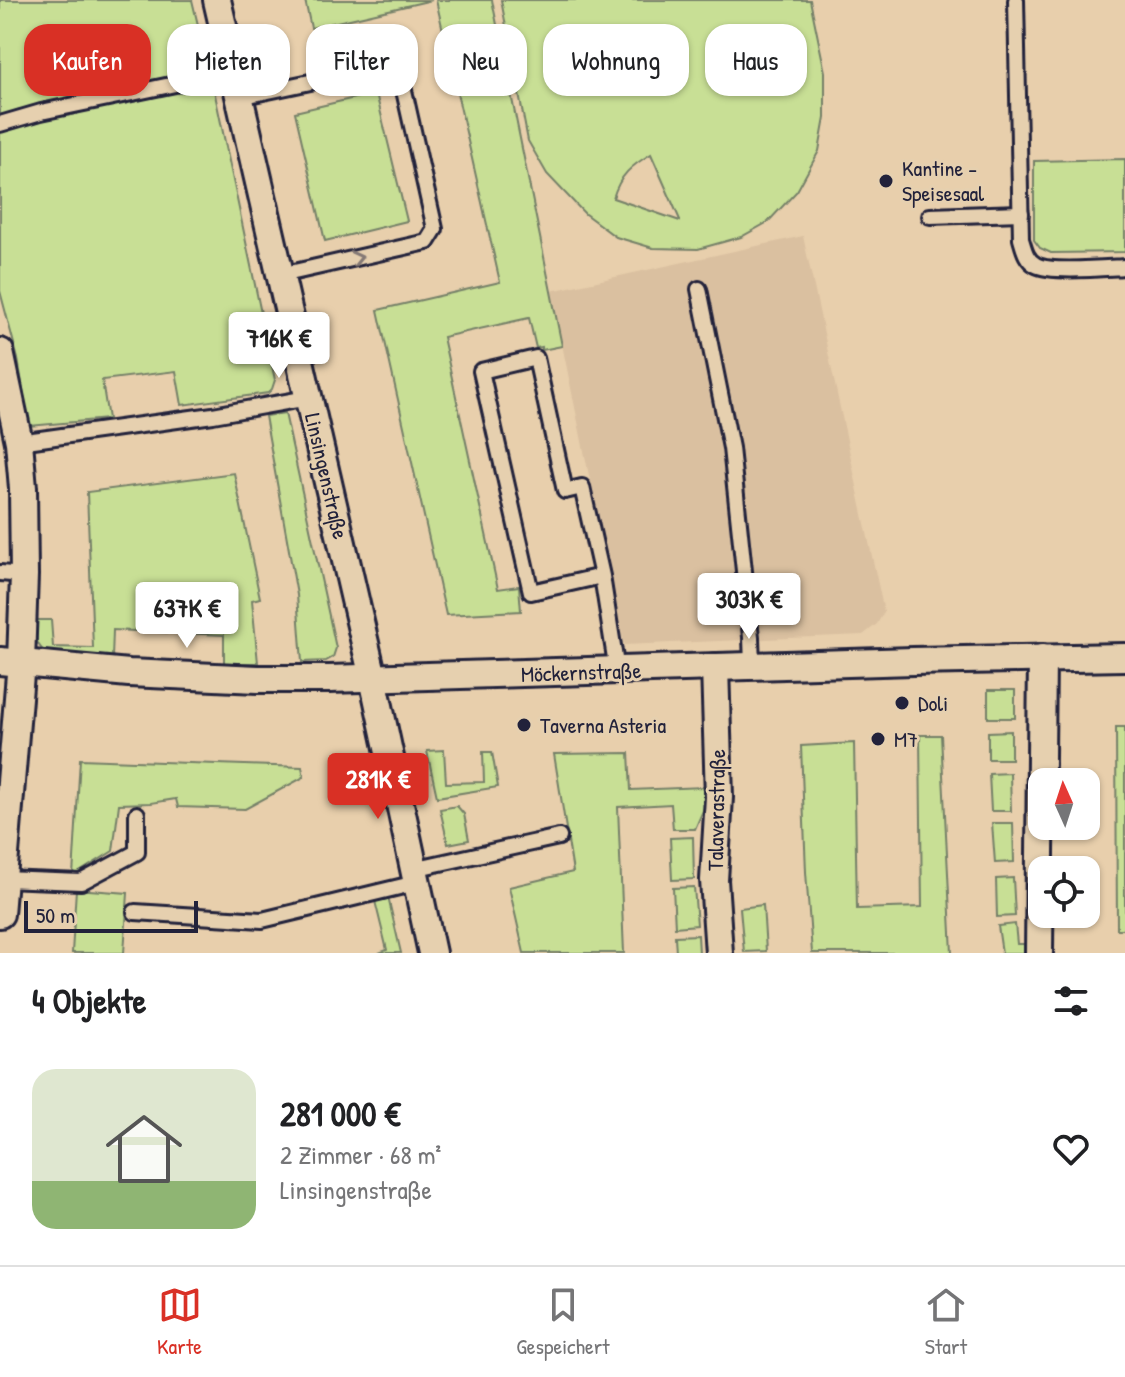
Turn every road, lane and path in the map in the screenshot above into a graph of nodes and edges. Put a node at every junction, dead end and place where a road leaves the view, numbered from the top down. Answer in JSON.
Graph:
{"nodes":[{"id":1,"x":217,"y":0,"type":"edge"},
{"id":2,"x":1016,"y":0,"type":"edge"},
{"id":3,"x":222,"y":24,"type":"edge"},
{"id":4,"x":290,"y":77,"type":"edge"},
{"id":5,"x":167,"y":94,"type":"edge"},
{"id":6,"x":239,"y":96,"type":"edge"},
{"id":7,"x":0,"y":124,"type":"edge"},
{"id":8,"x":1021,"y":213,"type":"junction"},
{"id":9,"x":930,"y":216,"type":"dead end"},
{"id":10,"x":1125,"y":267,"type":"edge"},
{"id":11,"x":281,"y":275,"type":"junction"},
{"id":12,"x":699,"y":289,"type":"dead end"},
{"id":13,"x":0,"y":352,"type":"edge"},
{"id":14,"x":308,"y":398,"type":"junction"},
{"id":15,"x":7,"y":412,"type":"edge"},
{"id":16,"x":19,"y":442,"type":"junction"},
{"id":17,"x":12,"y":574,"type":"edge"},
{"id":18,"x":602,"y":576,"type":"junction"},
{"id":19,"x":1125,"y":657,"type":"edge"},
{"id":20,"x":1042,"y":658,"type":"junction"},
{"id":21,"x":10,"y":662,"type":"edge"},
{"id":22,"x":752,"y":666,"type":"junction"},
{"id":23,"x":715,"y":667,"type":"junction"},
{"id":24,"x":617,"y":671,"type":"junction"},
{"id":25,"x":373,"y":678,"type":"junction"},
{"id":26,"x":137,"y":814,"type":"dead end"},
{"id":27,"x":559,"y":837,"type":"dead end"},
{"id":28,"x":415,"y":876,"type":"junction"},
{"id":29,"x":3,"y":879,"type":"junction"},
{"id":30,"x":135,"y":912,"type":"dead end"},
{"id":31,"x":0,"y":914,"type":"edge"},
{"id":32,"x":432,"y":953,"type":"edge"},
{"id":33,"x":719,"y":953,"type":"edge"},
{"id":34,"x":1039,"y":953,"type":"edge"}],
"edges":[{"from":1,"to":3,"type":"street","name":"Linsingenstraße"},
{"from":2,"to":8,"type":"lane"},
{"from":11,"to":4,"type":"lane","one_way":true},
{"from":5,"to":7,"type":"lane"},
{"from":6,"to":11,"type":"street","name":"Linsingenstraße"},
{"from":8,"to":9,"type":"lane"},
{"from":8,"to":10,"type":"lane"},
{"from":11,"to":14,"type":"street","name":"Linsingenstraße"},
{"from":12,"to":22,"type":"lane"},
{"from":13,"to":15,"type":"street"},
{"from":14,"to":16,"type":"lane"},
{"from":14,"to":25,"type":"street","name":"Linsingenstraße"},
{"from":15,"to":16,"type":"street"},
{"from":16,"to":17,"type":"street"},
{"from":17,"to":21,"type":"street"},
{"from":18,"to":18,"type":"lane"},
{"from":18,"to":24,"type":"lane"},
{"from":19,"to":20,"type":"street","name":"Möckernstraße"},
{"from":20,"to":22,"type":"street","name":"Möckernstraße"},
{"from":20,"to":34,"type":"street"},
{"from":21,"to":25,"type":"street","name":"Möckernstraße"},
{"from":21,"to":29,"type":"street"},
{"from":22,"to":23,"type":"street","name":"Möckernstraße"},
{"from":23,"to":24,"type":"street","name":"Möckernstraße"},
{"from":23,"to":33,"type":"street","name":"Talaverastraße"},
{"from":24,"to":25,"type":"street","name":"Möckernstraße"},
{"from":25,"to":28,"type":"street","name":"Linsingenstraße"},
{"from":26,"to":29,"type":"lane"},
{"from":27,"to":28,"type":"lane"},
{"from":28,"to":30,"type":"lane"},
{"from":28,"to":32,"type":"street","name":"Linsingenstraße"},
{"from":29,"to":31,"type":"street"}]}
